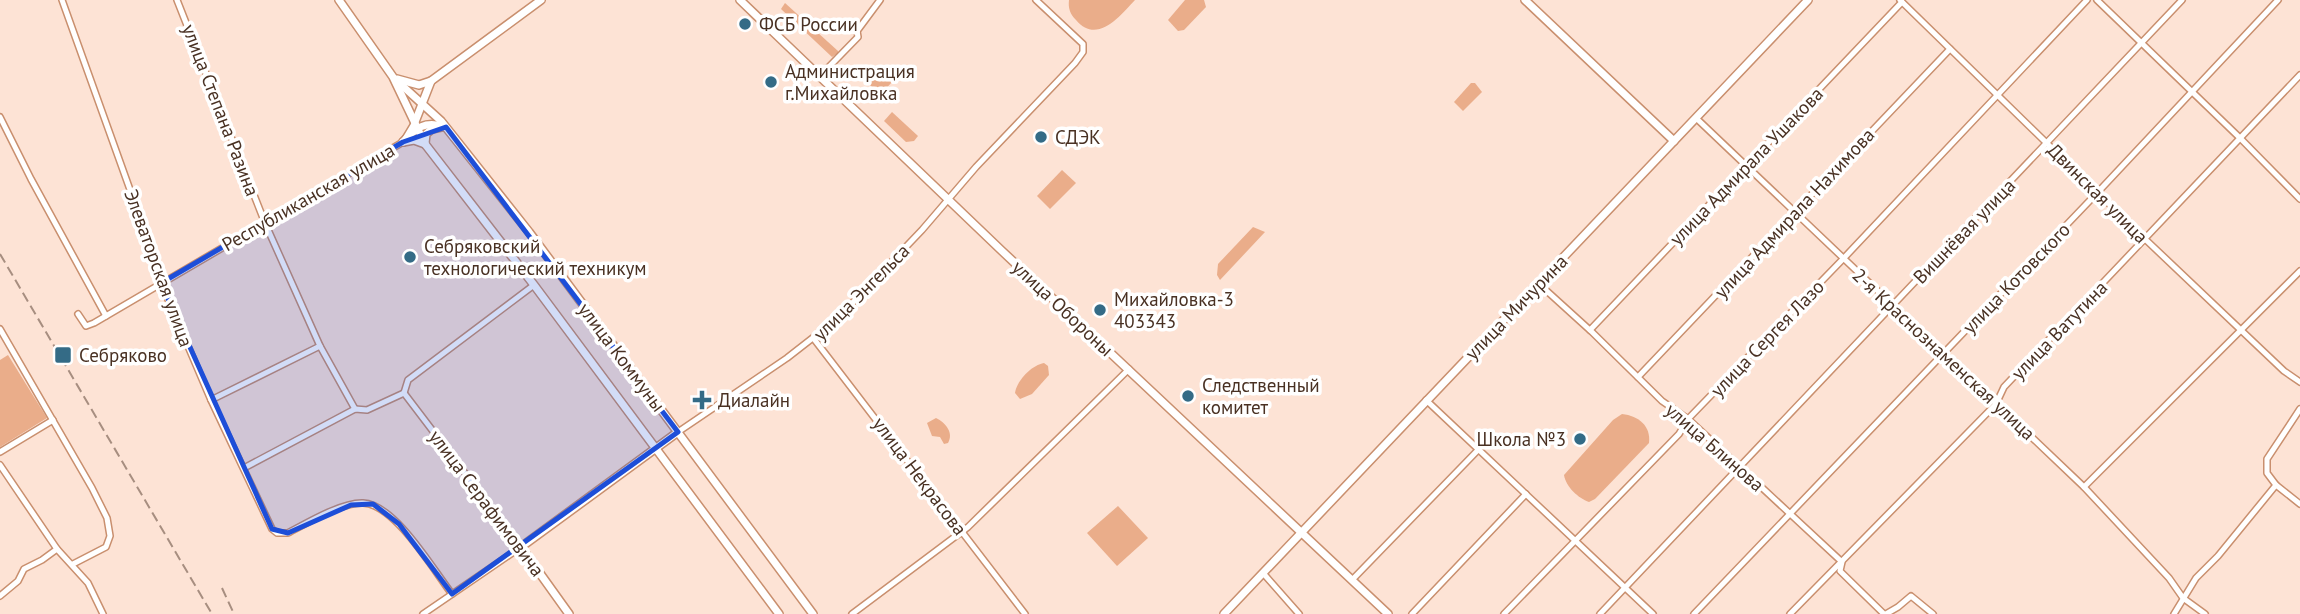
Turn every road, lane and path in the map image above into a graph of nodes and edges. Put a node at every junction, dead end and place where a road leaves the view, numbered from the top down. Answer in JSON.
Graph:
{"nodes":[{"id":1,"x":62,"y":0,"type":"edge"},
{"id":2,"x":177,"y":0,"type":"edge"},
{"id":3,"x":339,"y":0,"type":"edge"},
{"id":4,"x":541,"y":0,"type":"edge"},
{"id":5,"x":740,"y":0,"type":"edge"},
{"id":6,"x":880,"y":0,"type":"edge"},
{"id":7,"x":1036,"y":0,"type":"edge"},
{"id":8,"x":1525,"y":0,"type":"edge"},
{"id":9,"x":1808,"y":0,"type":"edge"},
{"id":10,"x":2087,"y":0,"type":"edge"},
{"id":11,"x":2097,"y":0,"type":"edge"},
{"id":12,"x":2182,"y":0,"type":"edge"},
{"id":13,"x":2278,"y":0,"type":"edge"},
{"id":14,"x":1901,"y":1,"type":"edge"},
{"id":15,"x":2141,"y":43,"type":"junction"},
{"id":16,"x":1950,"y":49,"type":"junction"},
{"id":17,"x":2300,"y":75,"type":"edge"},
{"id":18,"x":820,"y":76,"type":"junction"},
{"id":19,"x":393,"y":77,"type":"junction"},
{"id":20,"x":431,"y":81,"type":"junction"},
{"id":21,"x":2190,"y":92,"type":"junction"},
{"id":22,"x":1997,"y":94,"type":"junction"},
{"id":23,"x":421,"y":104,"type":"junction"},
{"id":24,"x":0,"y":117,"type":"edge"},
{"id":25,"x":1696,"y":118,"type":"junction"},
{"id":26,"x":416,"y":125,"type":"junction"},
{"id":27,"x":446,"y":127,"type":"junction"},
{"id":28,"x":2241,"y":139,"type":"junction"},
{"id":29,"x":1674,"y":141,"type":"junction"},
{"id":30,"x":403,"y":142,"type":"junction"},
{"id":31,"x":2048,"y":143,"type":"junction"},
{"id":32,"x":425,"y":144,"type":"junction"},
{"id":33,"x":1746,"y":166,"type":"junction"},
{"id":34,"x":2098,"y":192,"type":"junction"},
{"id":35,"x":948,"y":198,"type":"junction"},
{"id":36,"x":2300,"y":199,"type":"edge"},
{"id":37,"x":1794,"y":213,"type":"junction"},
{"id":38,"x":265,"y":223,"type":"junction"},
{"id":39,"x":2145,"y":239,"type":"junction"},
{"id":40,"x":1843,"y":259,"type":"junction"},
{"id":41,"x":2300,"y":271,"type":"edge"},
{"id":42,"x":161,"y":283,"type":"junction"},
{"id":43,"x":1538,"y":283,"type":"junction"},
{"id":44,"x":534,"y":285,"type":"junction"},
{"id":45,"x":1892,"y":306,"type":"junction"},
{"id":46,"x":78,"y":314,"type":"dead end"},
{"id":47,"x":106,"y":316,"type":"junction"},
{"id":48,"x":0,"y":329,"type":"edge"},
{"id":49,"x":1590,"y":330,"type":"junction"},
{"id":50,"x":2241,"y":331,"type":"junction"},
{"id":51,"x":814,"y":339,"type":"junction"},
{"id":52,"x":320,"y":346,"type":"junction"},
{"id":53,"x":1943,"y":354,"type":"junction"},
{"id":54,"x":1129,"y":369,"type":"junction"},
{"id":55,"x":1638,"y":377,"type":"junction"},
{"id":56,"x":2300,"y":382,"type":"edge"},
{"id":57,"x":404,"y":393,"type":"junction"},
{"id":58,"x":211,"y":400,"type":"junction"},
{"id":59,"x":1426,"y":400,"type":"junction"},
{"id":60,"x":1996,"y":404,"type":"junction"},
{"id":61,"x":355,"y":409,"type":"junction"},
{"id":62,"x":2300,"y":409,"type":"edge"},
{"id":63,"x":1688,"y":419,"type":"junction"},
{"id":64,"x":53,"y":420,"type":"junction"},
{"id":65,"x":678,"y":432,"type":"junction"},
{"id":66,"x":656,"y":447,"type":"junction"},
{"id":67,"x":1478,"y":450,"type":"junction"},
{"id":68,"x":0,"y":452,"type":"edge"},
{"id":69,"x":0,"y":465,"type":"edge"},
{"id":70,"x":1739,"y":467,"type":"junction"},
{"id":71,"x":244,"y":468,"type":"junction"},
{"id":72,"x":2276,"y":485,"type":"junction"},
{"id":73,"x":2084,"y":487,"type":"junction"},
{"id":74,"x":1526,"y":494,"type":"junction"},
{"id":75,"x":2300,"y":504,"type":"edge"},
{"id":76,"x":1791,"y":513,"type":"junction"},
{"id":77,"x":1301,"y":531,"type":"junction"},
{"id":78,"x":962,"y":532,"type":"junction"},
{"id":79,"x":1576,"y":540,"type":"junction"},
{"id":80,"x":521,"y":547,"type":"junction"},
{"id":81,"x":57,"y":550,"type":"junction"},
{"id":82,"x":1842,"y":562,"type":"junction"},
{"id":83,"x":74,"y":564,"type":"junction"},
{"id":84,"x":1263,"y":573,"type":"junction"},
{"id":85,"x":1352,"y":580,"type":"junction"},
{"id":86,"x":1626,"y":588,"type":"junction"},
{"id":87,"x":452,"y":594,"type":"junction"},
{"id":88,"x":0,"y":596,"type":"edge"},
{"id":89,"x":2183,"y":598,"type":"junction"},
{"id":90,"x":1227,"y":613,"type":"edge"},
{"id":91,"x":103,"y":614,"type":"edge"},
{"id":92,"x":423,"y":614,"type":"edge"},
{"id":93,"x":569,"y":614,"type":"edge"},
{"id":94,"x":779,"y":614,"type":"edge"},
{"id":95,"x":813,"y":614,"type":"edge"},
{"id":96,"x":852,"y":614,"type":"edge"},
{"id":97,"x":1025,"y":614,"type":"edge"},
{"id":98,"x":1298,"y":614,"type":"edge"},
{"id":99,"x":1388,"y":614,"type":"edge"},
{"id":100,"x":1412,"y":614,"type":"edge"},
{"id":101,"x":1504,"y":614,"type":"edge"},
{"id":102,"x":1600,"y":614,"type":"edge"},
{"id":103,"x":1653,"y":614,"type":"edge"},
{"id":104,"x":1694,"y":614,"type":"edge"},
{"id":105,"x":1790,"y":614,"type":"edge"},
{"id":106,"x":1885,"y":614,"type":"edge"},
{"id":107,"x":1933,"y":614,"type":"edge"},
{"id":108,"x":2174,"y":614,"type":"edge"},
{"id":109,"x":2206,"y":614,"type":"edge"}],
"edges":[{"from":1,"to":42,"type":"street","name":"Элеваторская улица"},
{"from":2,"to":38,"type":"street","name":"улица Степана Разина"},
{"from":3,"to":19,"type":"street","name":"улица Коммуны"},
{"from":4,"to":20,"type":"street"},
{"from":5,"to":18,"type":"street","name":"улица Обороны"},
{"from":6,"to":18,"type":"street"},
{"from":7,"to":35,"type":"street","name":"улица Энгельса"},
{"from":8,"to":29,"type":"street"},
{"from":9,"to":25,"type":"street","name":"улица Мичурина"},
{"from":10,"to":22,"type":"street","name":"улица Сергея Лазо"},
{"from":11,"to":15,"type":"street"},
{"from":12,"to":15,"type":"street","name":"Вишнёвая улица"},
{"from":13,"to":21,"type":"street","name":"улица Котовского"},
{"from":14,"to":16,"type":"street","name":"Двинская улица"},
{"from":14,"to":33,"type":"street","name":"улица Адмирала Ушакова"},
{"from":15,"to":21,"type":"street"},
{"from":15,"to":31,"type":"street","name":"Вишнёвая улица"},
{"from":16,"to":22,"type":"street","name":"Двинская улица"},
{"from":16,"to":37,"type":"street","name":"улица Адмирала Нахимова"},
{"from":17,"to":28,"type":"street","name":"улица Ватутина"},
{"from":18,"to":35,"type":"street","name":"улица Обороны"},
{"from":19,"to":20,"type":"street"},
{"from":19,"to":23,"type":"street","name":"улица Коммуны"},
{"from":19,"to":26,"type":"street","name":"улица Коммуны"},
{"from":20,"to":23,"type":"street"},
{"from":21,"to":28,"type":"street"},
{"from":21,"to":34,"type":"street","name":"улица Котовского"},
{"from":22,"to":31,"type":"street","name":"Двинская улица"},
{"from":22,"to":40,"type":"street","name":"улица Сергея Лазо"},
{"from":23,"to":26,"type":"street"},
{"from":23,"to":27,"type":"street","name":"улица Коммуны"},
{"from":24,"to":47,"type":"street"},
{"from":25,"to":29,"type":"street","name":"улица Мичурина"},
{"from":25,"to":33,"type":"street","name":"2-я Краснознаменская улица"},
{"from":26,"to":27,"type":"street"},
{"from":26,"to":30,"type":"street"},
{"from":26,"to":32,"type":"street","name":"улица Коммуны"},
{"from":27,"to":32,"type":"street"},
{"from":27,"to":65,"type":"street","name":"улица Коммуны"},
{"from":28,"to":36,"type":"street"},
{"from":28,"to":39,"type":"street","name":"улица Ватутина"},
{"from":29,"to":43,"type":"street","name":"улица Мичурина"},
{"from":30,"to":32,"type":"street"},
{"from":30,"to":38,"type":"street","name":"Республиканская улица"},
{"from":31,"to":34,"type":"street","name":"Двинская улица"},
{"from":31,"to":45,"type":"street","name":"Вишнёвая улица"},
{"from":32,"to":44,"type":"street","name":"улица Коммуны"},
{"from":33,"to":37,"type":"street","name":"2-я Краснознаменская улица"},
{"from":33,"to":49,"type":"street","name":"улица Адмирала Ушакова"},
{"from":34,"to":39,"type":"street","name":"Двинская улица"},
{"from":34,"to":53,"type":"street","name":"улица Котовского"},
{"from":35,"to":51,"type":"street","name":"улица Энгельса"},
{"from":35,"to":54,"type":"street","name":"улица Обороны"},
{"from":37,"to":40,"type":"street","name":"2-я Краснознаменская улица"},
{"from":37,"to":55,"type":"street","name":"улица Адмирала Нахимова"},
{"from":38,"to":42,"type":"street","name":"Республиканская улица"},
{"from":38,"to":52,"type":"street","name":"улица Степана Разина"},
{"from":39,"to":50,"type":"street","name":"Двинская улица"},
{"from":39,"to":60,"type":"street","name":"улица Ватутина"},
{"from":40,"to":45,"type":"street","name":"2-я Краснознаменская улица"},
{"from":40,"to":63,"type":"street","name":"улица Сергея Лазо"},
{"from":41,"to":50,"type":"street"},
{"from":42,"to":47,"type":"street","name":"Республиканская улица"},
{"from":42,"to":58,"type":"street","name":"Элеваторская улица"},
{"from":43,"to":49,"type":"street","name":"улица Блинова"},
{"from":43,"to":59,"type":"street","name":"улица Мичурина"},
{"from":44,"to":57,"type":"street"},
{"from":44,"to":66,"type":"street","name":"улица Коммуны"},
{"from":45,"to":53,"type":"street","name":"2-я Краснознаменская улица"},
{"from":45,"to":70,"type":"street","name":"Вишнёвая улица"},
{"from":46,"to":47,"type":"street"},
{"from":48,"to":64,"type":"street"},
{"from":49,"to":55,"type":"street","name":"улица Блинова"},
{"from":50,"to":56,"type":"street","name":"Двинская улица"},
{"from":50,"to":73,"type":"street"},
{"from":51,"to":65,"type":"street","name":"улица Энгельса"},
{"from":51,"to":78,"type":"street","name":"улица Некрасова"},
{"from":52,"to":58,"type":"street"},
{"from":52,"to":61,"type":"street","name":"улица Степана Разина"},
{"from":53,"to":60,"type":"street","name":"2-я Краснознаменская улица"},
{"from":53,"to":76,"type":"street","name":"улица Котовского"},
{"from":54,"to":77,"type":"street","name":"улица Обороны"},
{"from":54,"to":78,"type":"street"},
{"from":55,"to":63,"type":"street","name":"улица Блинова"},
{"from":57,"to":61,"type":"street"},
{"from":57,"to":80,"type":"street","name":"улица Серафимовича"},
{"from":58,"to":71,"type":"street","name":"Элеваторская улица"},
{"from":59,"to":67,"type":"street"},
{"from":59,"to":77,"type":"street","name":"улица Мичурина"},
{"from":60,"to":73,"type":"street","name":"2-я Краснознаменская улица"},
{"from":60,"to":82,"type":"street","name":"улица Ватутина"},
{"from":61,"to":71,"type":"street"},
{"from":62,"to":72,"type":"street"},
{"from":63,"to":70,"type":"street","name":"улица Блинова"},
{"from":63,"to":79,"type":"street","name":"улица Сергея Лазо"},
{"from":64,"to":68,"type":"street"},
{"from":64,"to":83,"type":"street"},
{"from":65,"to":66,"type":"street","name":"улица Энгельса"},
{"from":65,"to":95,"type":"street","name":"улица Коммуны"},
{"from":66,"to":80,"type":"street","name":"улица Энгельса"},
{"from":66,"to":94,"type":"street","name":"улица Коммуны"},
{"from":67,"to":74,"type":"street"},
{"from":67,"to":85,"type":"street"},
{"from":69,"to":81,"type":"street"},
{"from":70,"to":76,"type":"street","name":"улица Блинова"},
{"from":70,"to":86,"type":"street","name":"Вишнёвая улица"},
{"from":71,"to":87,"type":"street","name":"Элеваторская улица"},
{"from":72,"to":75,"type":"street"},
{"from":72,"to":89,"type":"street"},
{"from":73,"to":89,"type":"street","name":"2-я Краснознаменская улица"},
{"from":74,"to":79,"type":"street"},
{"from":74,"to":100,"type":"street"},
{"from":76,"to":82,"type":"street","name":"улица Блинова"},
{"from":76,"to":104,"type":"street","name":"улица Котовского"},
{"from":77,"to":84,"type":"street","name":"улица Мичурина"},
{"from":77,"to":85,"type":"street","name":"улица Обороны"},
{"from":78,"to":96,"type":"street"},
{"from":78,"to":97,"type":"street","name":"улица Некрасова"},
{"from":79,"to":86,"type":"street"},
{"from":79,"to":101,"type":"street","name":"улица Сергея Лазо"},
{"from":80,"to":87,"type":"street","name":"улица Энгельса"},
{"from":80,"to":93,"type":"street","name":"улица Серафимовича"},
{"from":81,"to":83,"type":"street"},
{"from":81,"to":88,"type":"street"},
{"from":82,"to":105,"type":"street","name":"улица Ватутина"},
{"from":82,"to":106,"type":"street","name":"улица Блинова"},
{"from":83,"to":91,"type":"street"},
{"from":84,"to":90,"type":"street","name":"улица Мичурина"},
{"from":84,"to":98,"type":"street"},
{"from":85,"to":99,"type":"street","name":"улица Обороны"},
{"from":86,"to":102,"type":"street","name":"Вишнёвая улица"},
{"from":86,"to":103,"type":"street"},
{"from":87,"to":92,"type":"street","name":"улица Энгельса"},
{"from":89,"to":108,"type":"street"},
{"from":89,"to":109,"type":"street","name":"2-я Краснознаменская улица"},
{"from":106,"to":107,"type":"street","name":"улица Блинова"}]}
